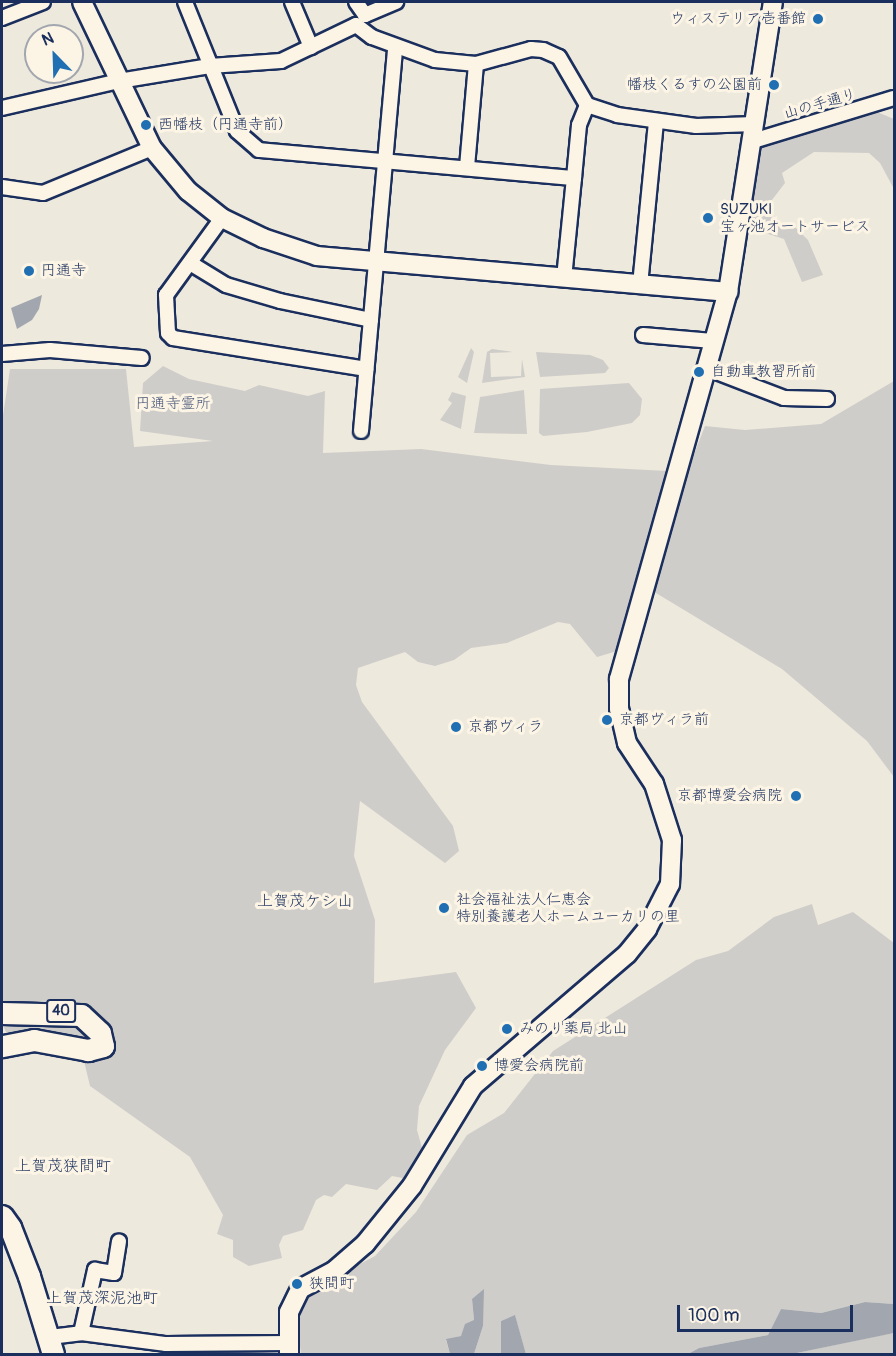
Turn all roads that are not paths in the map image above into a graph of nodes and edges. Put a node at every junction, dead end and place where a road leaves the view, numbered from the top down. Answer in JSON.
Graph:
{"nodes":[{"id":1,"x":43,"y":2,"type":"edge"},
{"id":2,"x":82,"y":2,"type":"edge"},
{"id":3,"x":184,"y":2,"type":"edge"},
{"id":4,"x":292,"y":2,"type":"edge"},
{"id":5,"x":356,"y":2,"type":"edge"},
{"id":6,"x":396,"y":2,"type":"edge"},
{"id":7,"x":773,"y":2,"type":"edge"},
{"id":8,"x":2,"y":18,"type":"edge"},
{"id":9,"x":361,"y":20,"type":"junction"},
{"id":10,"x":311,"y":47,"type":"junction"},
{"id":11,"x":395,"y":47,"type":"junction"},
{"id":12,"x":476,"y":64,"type":"junction"},
{"id":13,"x":210,"y":66,"type":"junction"},
{"id":14,"x":119,"y":81,"type":"junction"},
{"id":15,"x":894,"y":98,"type":"edge"},
{"id":16,"x":587,"y":105,"type":"junction"},
{"id":17,"x":2,"y":108,"type":"edge"},
{"id":18,"x":656,"y":121,"type":"junction"},
{"id":19,"x":754,"y":132,"type":"junction"},
{"id":20,"x":152,"y":148,"type":"junction"},
{"id":21,"x":385,"y":162,"type":"junction"},
{"id":22,"x":467,"y":168,"type":"junction"},
{"id":23,"x":574,"y":178,"type":"junction"},
{"id":24,"x":2,"y":187,"type":"edge"},
{"id":25,"x":222,"y":218,"type":"junction"},
{"id":26,"x":376,"y":262,"type":"junction"},
{"id":27,"x":190,"y":263,"type":"junction"},
{"id":28,"x":564,"y":279,"type":"junction"},
{"id":29,"x":640,"y":285,"type":"junction"},
{"id":30,"x":728,"y":292,"type":"junction"},
{"id":31,"x":371,"y":320,"type":"junction"},
{"id":32,"x":643,"y":335,"type":"dead end"},
{"id":33,"x":713,"y":341,"type":"junction"},
{"id":34,"x":2,"y":354,"type":"edge"},
{"id":35,"x":142,"y":358,"type":"dead end"},
{"id":36,"x":706,"y":368,"type":"junction"},
{"id":37,"x":366,"y":369,"type":"junction"},
{"id":38,"x":827,"y":399,"type":"dead end"},
{"id":39,"x":361,"y":431,"type":"dead end"},
{"id":40,"x":2,"y":1013,"type":"edge"},
{"id":41,"x":2,"y":1046,"type":"edge"},
{"id":42,"x":2,"y":1216,"type":"edge"},
{"id":43,"x":119,"y":1241,"type":"dead end"},
{"id":44,"x":81,"y":1333,"type":"junction"},
{"id":45,"x":51,"y":1346,"type":"edge"},
{"id":46,"x":289,"y":1349,"type":"edge"}],
"edges":[{"from":1,"to":8,"type":"street"},
{"from":2,"to":14,"type":"street"},
{"from":3,"to":13,"type":"street"},
{"from":4,"to":10,"type":"street"},
{"from":5,"to":9,"type":"street"},
{"from":6,"to":9,"type":"street"},
{"from":7,"to":19,"type":"street"},
{"from":9,"to":10,"type":"street"},
{"from":9,"to":11,"type":"street"},
{"from":10,"to":13,"type":"street"},
{"from":11,"to":12,"type":"street"},
{"from":11,"to":21,"type":"street"},
{"from":12,"to":16,"type":"street"},
{"from":12,"to":22,"type":"street"},
{"from":13,"to":14,"type":"street"},
{"from":13,"to":21,"type":"street"},
{"from":14,"to":17,"type":"street"},
{"from":14,"to":20,"type":"street"},
{"from":15,"to":19,"type":"street","name":"山の手通り"},
{"from":16,"to":18,"type":"street","name":"山の手通り"},
{"from":16,"to":23,"type":"street"},
{"from":18,"to":19,"type":"street","name":"山の手通り"},
{"from":18,"to":29,"type":"street"},
{"from":19,"to":30,"type":"street"},
{"from":20,"to":24,"type":"street"},
{"from":20,"to":25,"type":"street"},
{"from":21,"to":22,"type":"street"},
{"from":21,"to":26,"type":"street"},
{"from":22,"to":23,"type":"street"},
{"from":23,"to":28,"type":"street"},
{"from":25,"to":26,"type":"street"},
{"from":25,"to":27,"type":"street"},
{"from":26,"to":28,"type":"street"},
{"from":26,"to":31,"type":"street"},
{"from":27,"to":31,"type":"street"},
{"from":27,"to":37,"type":"street"},
{"from":28,"to":29,"type":"street"},
{"from":29,"to":30,"type":"street"},
{"from":30,"to":33,"type":"street"},
{"from":31,"to":37,"type":"street"},
{"from":32,"to":33,"type":"street"},
{"from":33,"to":36,"type":"street"},
{"from":34,"to":35,"type":"street"},
{"from":36,"to":38,"type":"street"},
{"from":36,"to":46,"type":"street"},
{"from":37,"to":39,"type":"street"},
{"from":40,"to":41,"type":"main road","number":"40"},
{"from":42,"to":45,"type":"main road"},
{"from":43,"to":44,"type":"street"},
{"from":44,"to":45,"type":"street"},
{"from":44,"to":46,"type":"street"}]}
